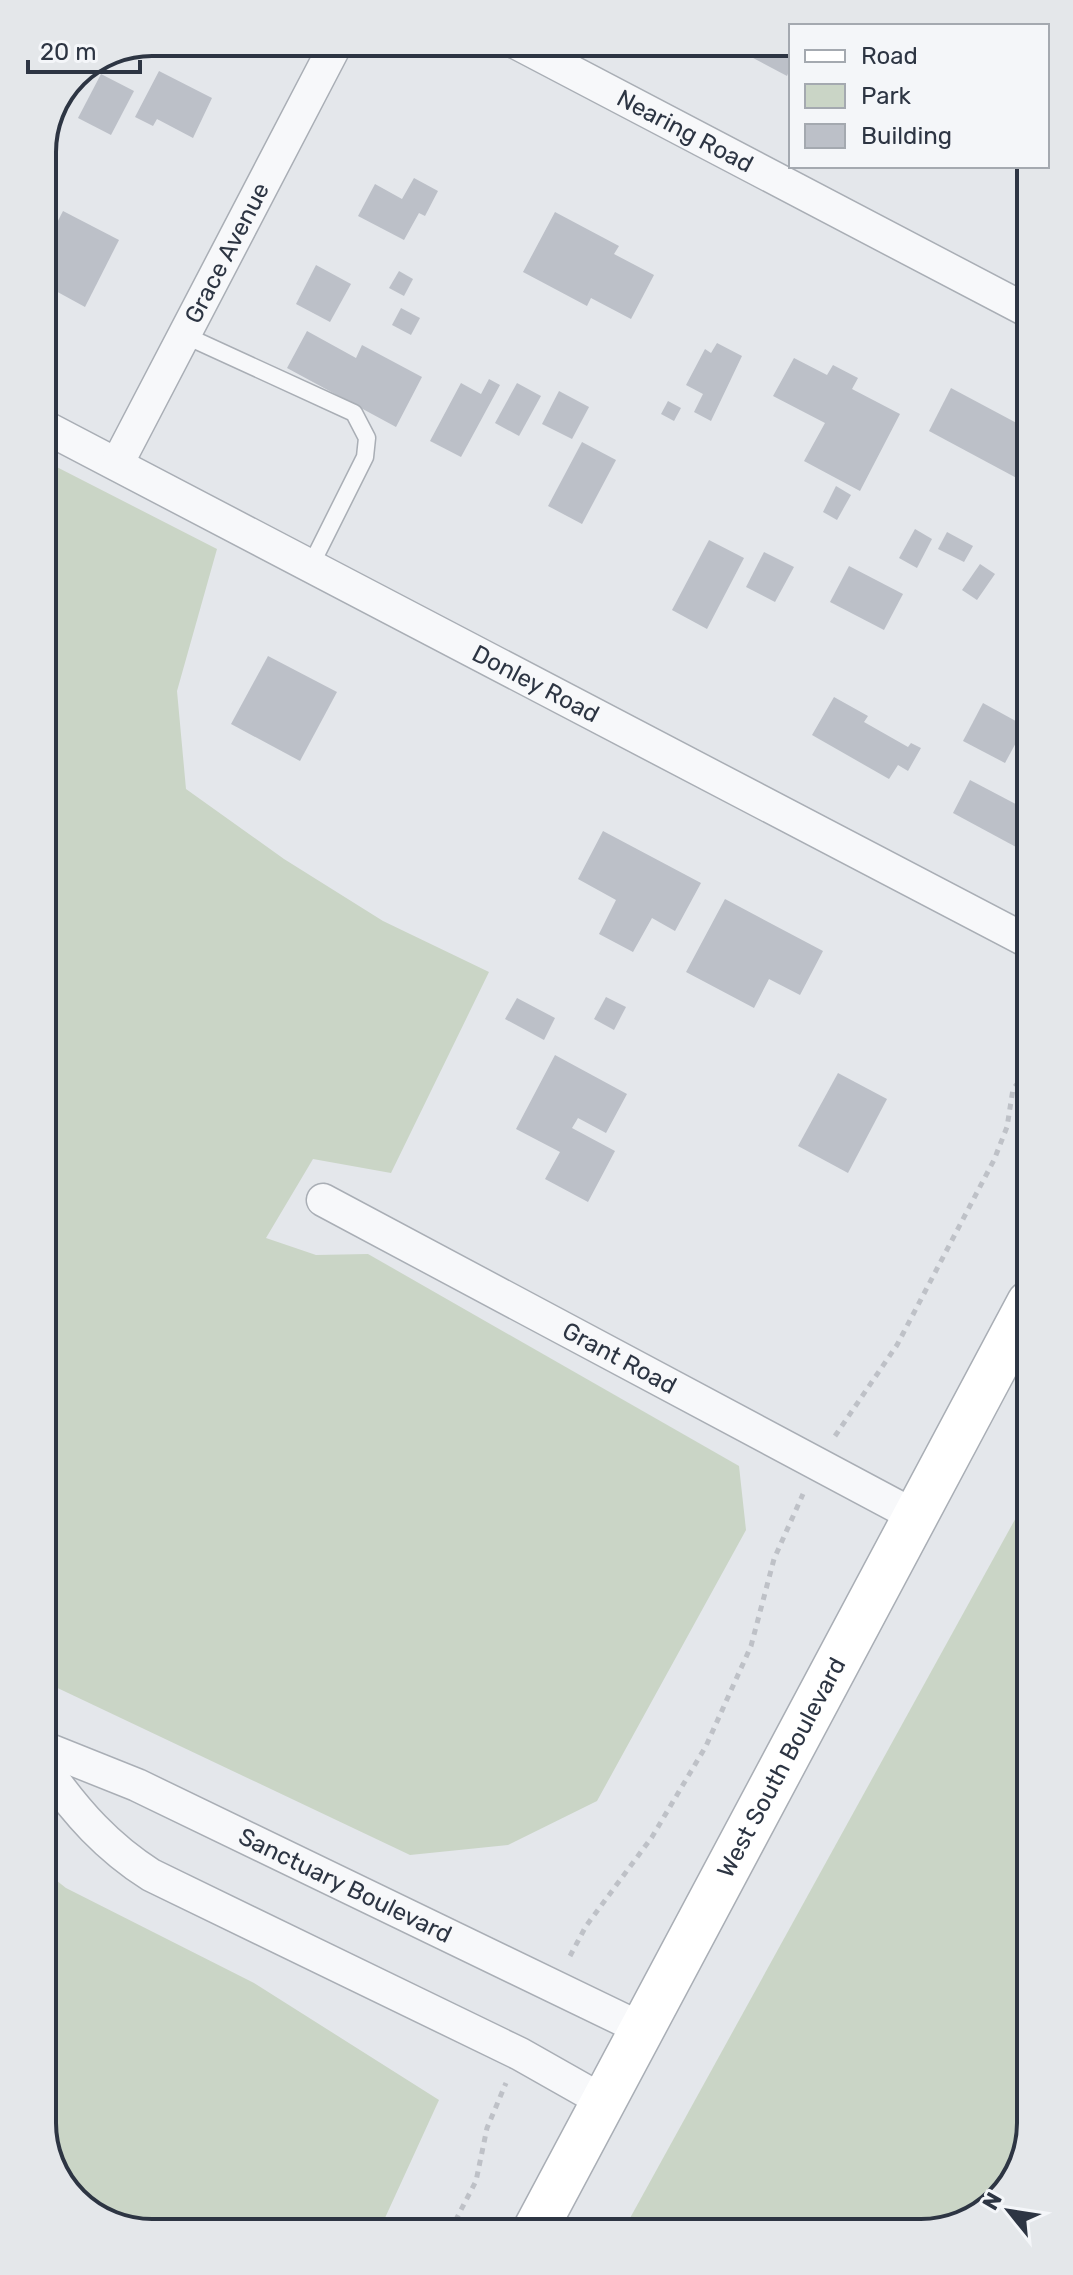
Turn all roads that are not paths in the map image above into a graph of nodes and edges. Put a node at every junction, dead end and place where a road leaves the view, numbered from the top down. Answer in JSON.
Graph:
{"nodes":[{"id":1,"x":330,"y":56,"type":"edge"},
{"id":2,"x":542,"y":56,"type":"edge"},
{"id":3,"x":1017,"y":305,"type":"edge"},
{"id":4,"x":184,"y":335,"type":"junction"},
{"id":5,"x":56,"y":433,"type":"edge"},
{"id":6,"x":117,"y":464,"type":"junction"},
{"id":7,"x":311,"y":565,"type":"junction"},
{"id":8,"x":1017,"y":936,"type":"edge"},
{"id":9,"x":323,"y":1200,"type":"dead end"},
{"id":10,"x":1017,"y":1325,"type":"edge"},
{"id":11,"x":915,"y":1516,"type":"junction"},
{"id":12,"x":56,"y":1753,"type":"edge"},
{"id":13,"x":56,"y":1784,"type":"edge"},
{"id":14,"x":642,"y":2029,"type":"junction"},
{"id":15,"x":603,"y":2101,"type":"junction"},
{"id":16,"x":541,"y":2219,"type":"edge"}],
"edges":[{"from":1,"to":4,"type":"street","name":"Grace Avenue"},
{"from":2,"to":3,"type":"street","name":"Nearing Road"},
{"from":4,"to":6,"type":"street","name":"Grace Avenue"},
{"from":4,"to":7,"type":"lane"},
{"from":5,"to":6,"type":"street","name":"Donley Road"},
{"from":6,"to":7,"type":"street","name":"Donley Road"},
{"from":7,"to":8,"type":"street","name":"Donley Road"},
{"from":9,"to":11,"type":"street","name":"Grant Road"},
{"from":10,"to":11,"type":"main road","name":"West South Boulevard"},
{"from":11,"to":14,"type":"main road","name":"West South Boulevard"},
{"from":12,"to":14,"type":"street","name":"Sanctuary Boulevard"},
{"from":13,"to":15,"type":"street"},
{"from":14,"to":15,"type":"main road","name":"West South Boulevard"},
{"from":15,"to":16,"type":"main road","name":"West South Boulevard"}]}
